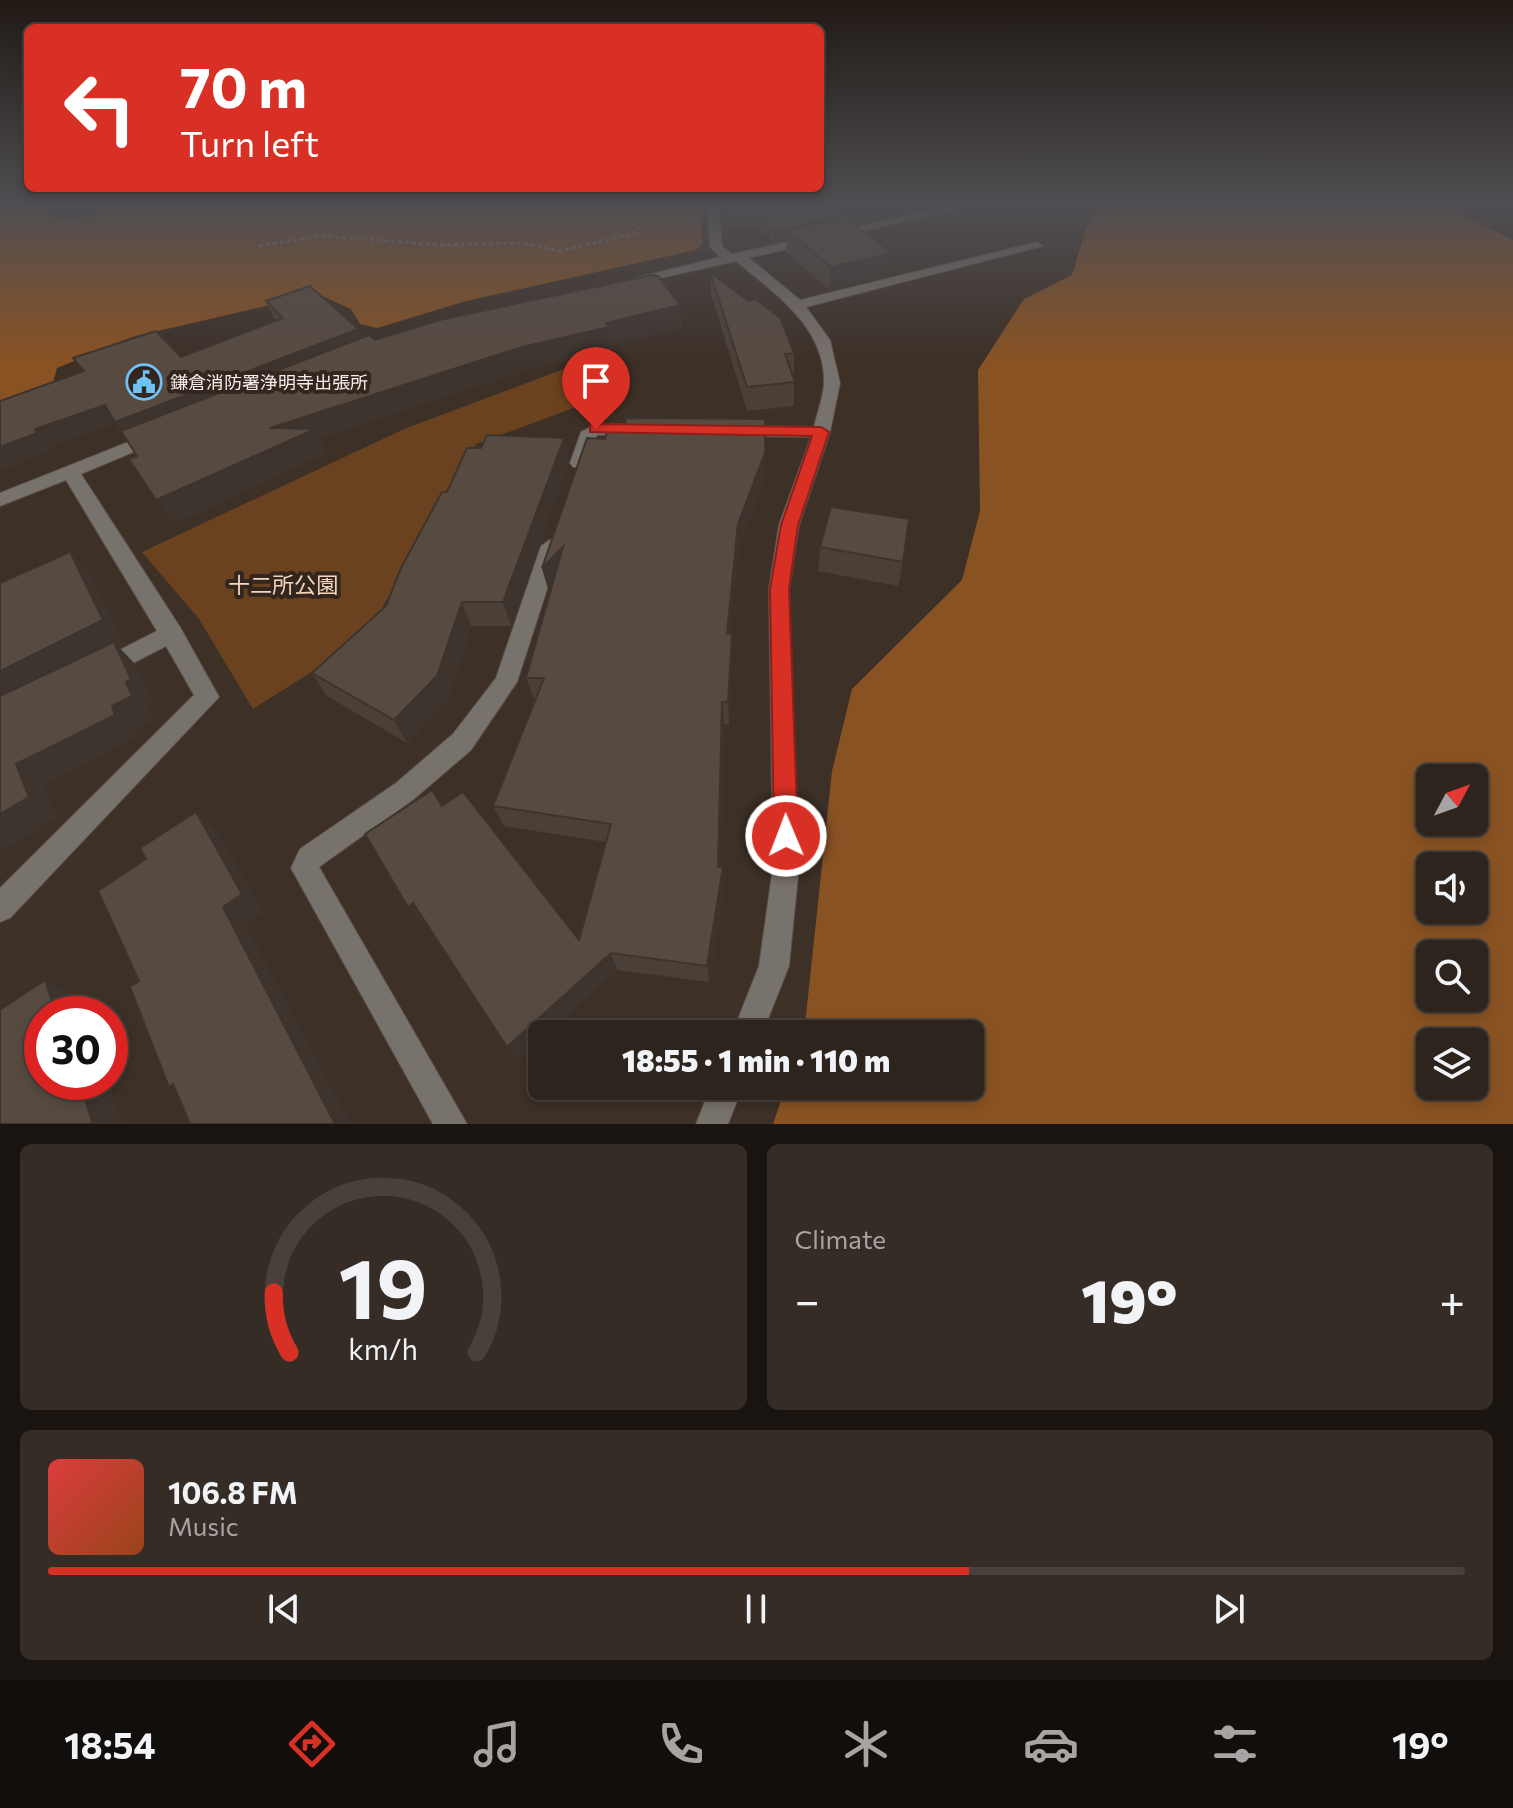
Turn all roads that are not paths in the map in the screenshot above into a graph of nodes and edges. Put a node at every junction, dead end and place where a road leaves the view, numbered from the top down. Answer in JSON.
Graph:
{"nodes":[{"id":1,"x":732,"y":257,"type":"edge"},
{"id":2,"x":734,"y":257,"type":"edge"},
{"id":3,"x":990,"y":257,"type":"edge"},
{"id":4,"x":612,"y":285,"type":"edge"},
{"id":5,"x":797,"y":305,"type":"junction"},
{"id":6,"x":170,"y":430,"type":"edge"},
{"id":7,"x":656,"y":430,"type":"edge"},
{"id":8,"x":716,"y":430,"type":"edge"},
{"id":9,"x":821,"y":432,"type":"junction"},
{"id":10,"x":70,"y":471,"type":"junction"},
{"id":11,"x":575,"y":476,"type":"edge"},
{"id":12,"x":0,"y":500,"type":"edge"},
{"id":13,"x":560,"y":520,"type":"edge"},
{"id":14,"x":172,"y":633,"type":"junction"},
{"id":15,"x":90,"y":675,"type":"edge"},
{"id":16,"x":0,"y":908,"type":"edge"},
{"id":17,"x":753,"y":1020,"type":"edge"},
{"id":18,"x":721,"y":1100,"type":"edge"},
{"id":19,"x":451,"y":1124,"type":"edge"},
{"id":20,"x":712,"y":1124,"type":"edge"}],
"edges":[{"from":1,"to":4,"type":"street"},
{"from":2,"to":5,"type":"street"},
{"from":3,"to":5,"type":"street"},
{"from":5,"to":9,"type":"street"},
{"from":6,"to":10,"type":"street"},
{"from":7,"to":11,"type":"street"},
{"from":8,"to":9,"type":"street"},
{"from":9,"to":17,"type":"street"},
{"from":10,"to":12,"type":"street"},
{"from":10,"to":14,"type":"street"},
{"from":13,"to":19,"type":"street"},
{"from":14,"to":15,"type":"street"},
{"from":14,"to":16,"type":"street"},
{"from":18,"to":20,"type":"street"}]}
